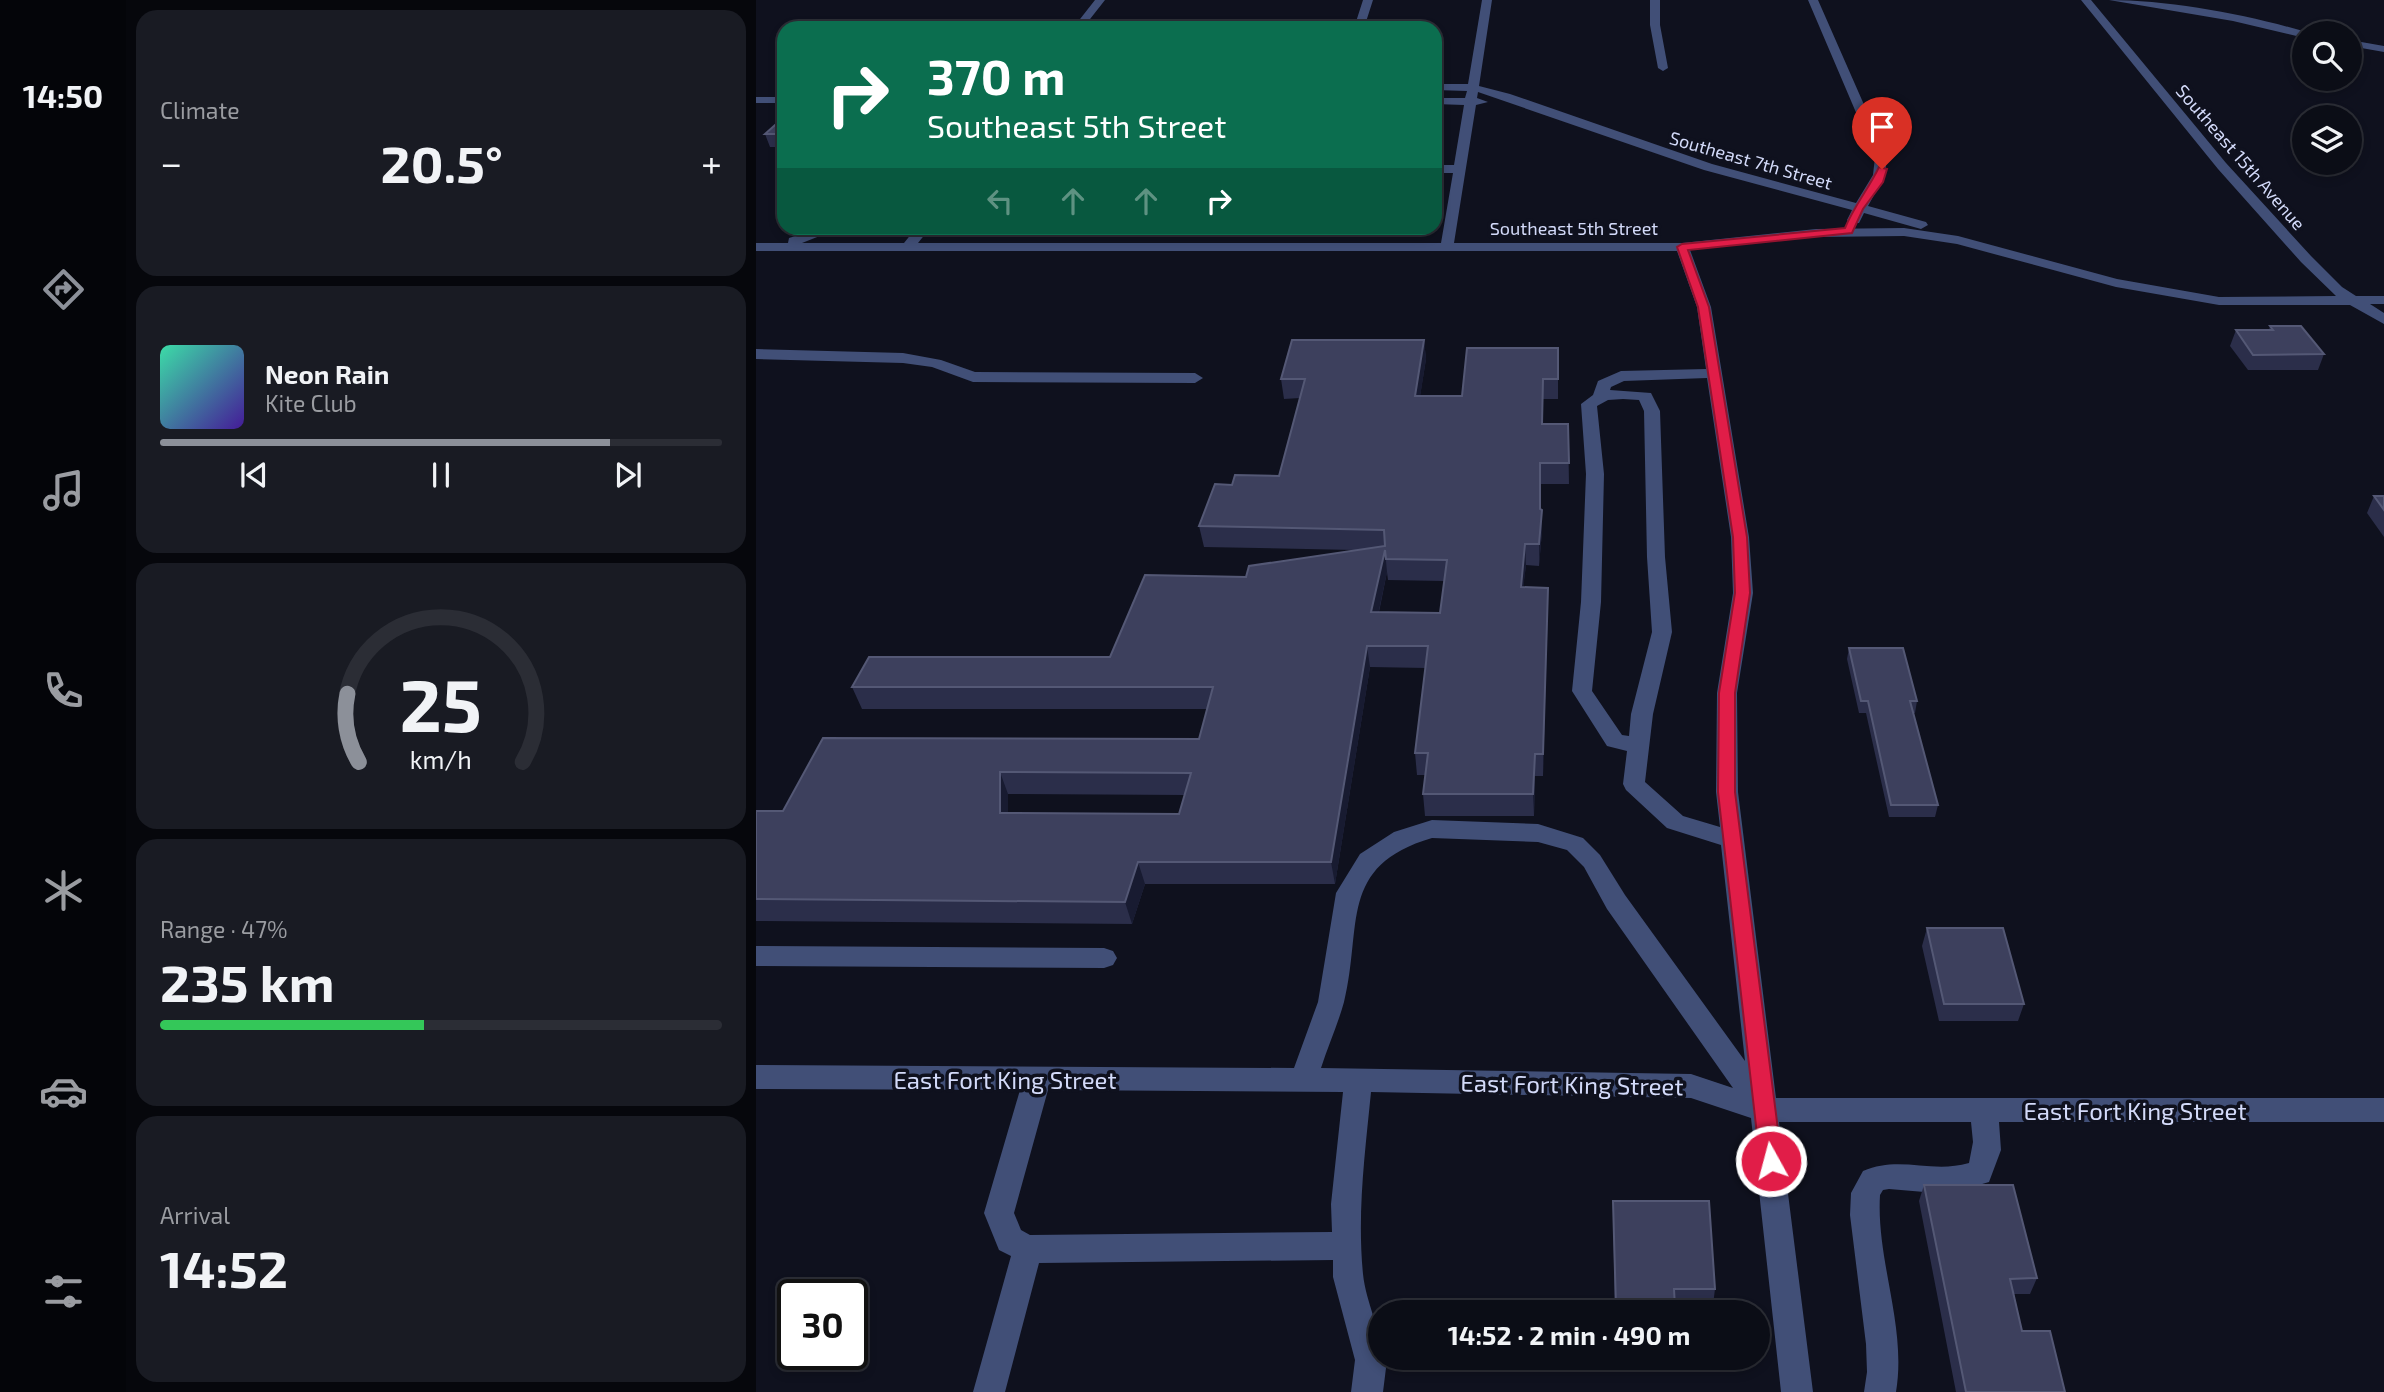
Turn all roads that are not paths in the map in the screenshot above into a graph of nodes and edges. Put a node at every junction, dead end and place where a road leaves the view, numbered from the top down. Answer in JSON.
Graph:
{"nodes":[{"id":1,"x":1100,"y":0,"type":"edge"},
{"id":2,"x":1368,"y":0,"type":"edge"},
{"id":3,"x":1487,"y":0,"type":"edge"},
{"id":4,"x":1655,"y":0,"type":"edge"},
{"id":5,"x":1813,"y":0,"type":"edge"},
{"id":6,"x":2086,"y":0,"type":"edge"},
{"id":7,"x":2114,"y":0,"type":"edge"},
{"id":8,"x":1084,"y":21,"type":"edge"},
{"id":9,"x":1361,"y":21,"type":"edge"},
{"id":10,"x":2292,"y":32,"type":"edge"},
{"id":11,"x":2362,"y":45,"type":"edge"},
{"id":12,"x":2384,"y":49,"type":"edge"},
{"id":13,"x":1664,"y":68,"type":"dead end"},
{"id":14,"x":1442,"y":87,"type":"edge"},
{"id":15,"x":1475,"y":88,"type":"junction"},
{"id":16,"x":756,"y":100,"type":"edge"},
{"id":17,"x":777,"y":100,"type":"edge"},
{"id":18,"x":1442,"y":101,"type":"edge"},
{"id":19,"x":1472,"y":102,"type":"junction"},
{"id":20,"x":1539,"y":107,"type":"junction"},
{"id":21,"x":1442,"y":169,"type":"edge"},
{"id":22,"x":1461,"y":169,"type":"junction"},
{"id":23,"x":1858,"y":208,"type":"junction"},
{"id":24,"x":1849,"y":231,"type":"junction"},
{"id":25,"x":813,"y":235,"type":"edge"},
{"id":26,"x":917,"y":235,"type":"edge"},
{"id":27,"x":1447,"y":246,"type":"junction"},
{"id":28,"x":756,"y":247,"type":"edge"},
{"id":29,"x":779,"y":247,"type":"junction"},
{"id":30,"x":908,"y":247,"type":"junction"},
{"id":31,"x":1682,"y":247,"type":"junction"},
{"id":32,"x":1996,"y":250,"type":"junction"},
{"id":33,"x":756,"y":255,"type":"edge"},
{"id":34,"x":2351,"y":300,"type":"junction"},
{"id":35,"x":2384,"y":300,"type":"edge"},
{"id":36,"x":2384,"y":320,"type":"edge"},
{"id":37,"x":756,"y":354,"type":"edge"},
{"id":38,"x":811,"y":356,"type":"junction"},
{"id":39,"x":756,"y":368,"type":"edge"},
{"id":40,"x":1714,"y":373,"type":"junction"},
{"id":41,"x":1195,"y":378,"type":"dead end"},
{"id":42,"x":1601,"y":395,"type":"junction"},
{"id":43,"x":1638,"y":746,"type":"junction"},
{"id":44,"x":1732,"y":840,"type":"junction"},
{"id":45,"x":756,"y":956,"type":"edge"},
{"id":46,"x":1104,"y":958,"type":"dead end"},
{"id":47,"x":756,"y":1077,"type":"edge"},
{"id":48,"x":1037,"y":1080,"type":"junction"},
{"id":49,"x":1303,"y":1080,"type":"junction"},
{"id":50,"x":1359,"y":1080,"type":"junction"},
{"id":51,"x":1765,"y":1110,"type":"junction"},
{"id":52,"x":1982,"y":1110,"type":"junction"},
{"id":53,"x":2384,"y":1110,"type":"edge"},
{"id":54,"x":1348,"y":1246,"type":"junction"},
{"id":55,"x":1028,"y":1249,"type":"junction"},
{"id":56,"x":989,"y":1392,"type":"edge"},
{"id":57,"x":1367,"y":1392,"type":"edge"},
{"id":58,"x":1797,"y":1392,"type":"edge"},
{"id":59,"x":1880,"y":1392,"type":"edge"}],
"edges":[{"from":1,"to":8,"type":"street"},
{"from":2,"to":9,"type":"street"},
{"from":3,"to":15,"type":"street"},
{"from":4,"to":13,"type":"street"},
{"from":5,"to":23,"type":"street"},
{"from":6,"to":34,"type":"street","name":"Southeast 15th Avenue"},
{"from":7,"to":10,"type":"street"},
{"from":11,"to":12,"type":"street"},
{"from":14,"to":15,"type":"street","name":"Southeast 7th Street"},
{"from":15,"to":19,"type":"street"},
{"from":15,"to":20,"type":"street","name":"Southeast 7th Street"},
{"from":16,"to":17,"type":"street"},
{"from":18,"to":19,"type":"street","name":"Southeast 7th Street"},
{"from":19,"to":20,"type":"street","name":"Southeast 7th Street"},
{"from":19,"to":22,"type":"street"},
{"from":20,"to":23,"type":"street","name":"Southeast 7th Street"},
{"from":21,"to":22,"type":"street"},
{"from":22,"to":27,"type":"street"},
{"from":23,"to":24,"type":"street"},
{"from":23,"to":32,"type":"street","name":"Southeast 7th Street"},
{"from":24,"to":31,"type":"street","name":"Southeast 5th Street"},
{"from":24,"to":32,"type":"street","name":"Southeast 5th Street"},
{"from":25,"to":29,"type":"street"},
{"from":26,"to":30,"type":"street"},
{"from":27,"to":30,"type":"street","name":"Southeast 5th Street"},
{"from":27,"to":31,"type":"street","name":"Southeast 5th Street"},
{"from":28,"to":29,"type":"street","name":"Southeast 5th Street"},
{"from":29,"to":30,"type":"street","name":"Southeast 5th Street"},
{"from":29,"to":33,"type":"street"},
{"from":31,"to":40,"type":"street"},
{"from":32,"to":34,"type":"street","name":"Southeast 5th Street"},
{"from":34,"to":35,"type":"street","name":"Southeast 5th Street"},
{"from":34,"to":36,"type":"street","name":"Southeast 15th Avenue"},
{"from":37,"to":38,"type":"street"},
{"from":38,"to":39,"type":"street"},
{"from":38,"to":41,"type":"street"},
{"from":40,"to":42,"type":"street"},
{"from":40,"to":44,"type":"street"},
{"from":42,"to":43,"type":"street"},
{"from":42,"to":43,"type":"street"},
{"from":43,"to":44,"type":"street"},
{"from":44,"to":51,"type":"street"},
{"from":45,"to":46,"type":"street"},
{"from":47,"to":48,"type":"street","name":"East Fort King Street"},
{"from":48,"to":49,"type":"street","name":"East Fort King Street"},
{"from":48,"to":55,"type":"street"},
{"from":49,"to":50,"type":"street","name":"East Fort King Street"},
{"from":49,"to":51,"type":"street"},
{"from":50,"to":51,"type":"street","name":"East Fort King Street"},
{"from":50,"to":54,"type":"street"},
{"from":51,"to":52,"type":"street","name":"East Fort King Street"},
{"from":51,"to":58,"type":"street"},
{"from":52,"to":53,"type":"street","name":"East Fort King Street"},
{"from":52,"to":59,"type":"street"},
{"from":54,"to":55,"type":"street"},
{"from":54,"to":57,"type":"street"},
{"from":55,"to":56,"type":"street"}]}
